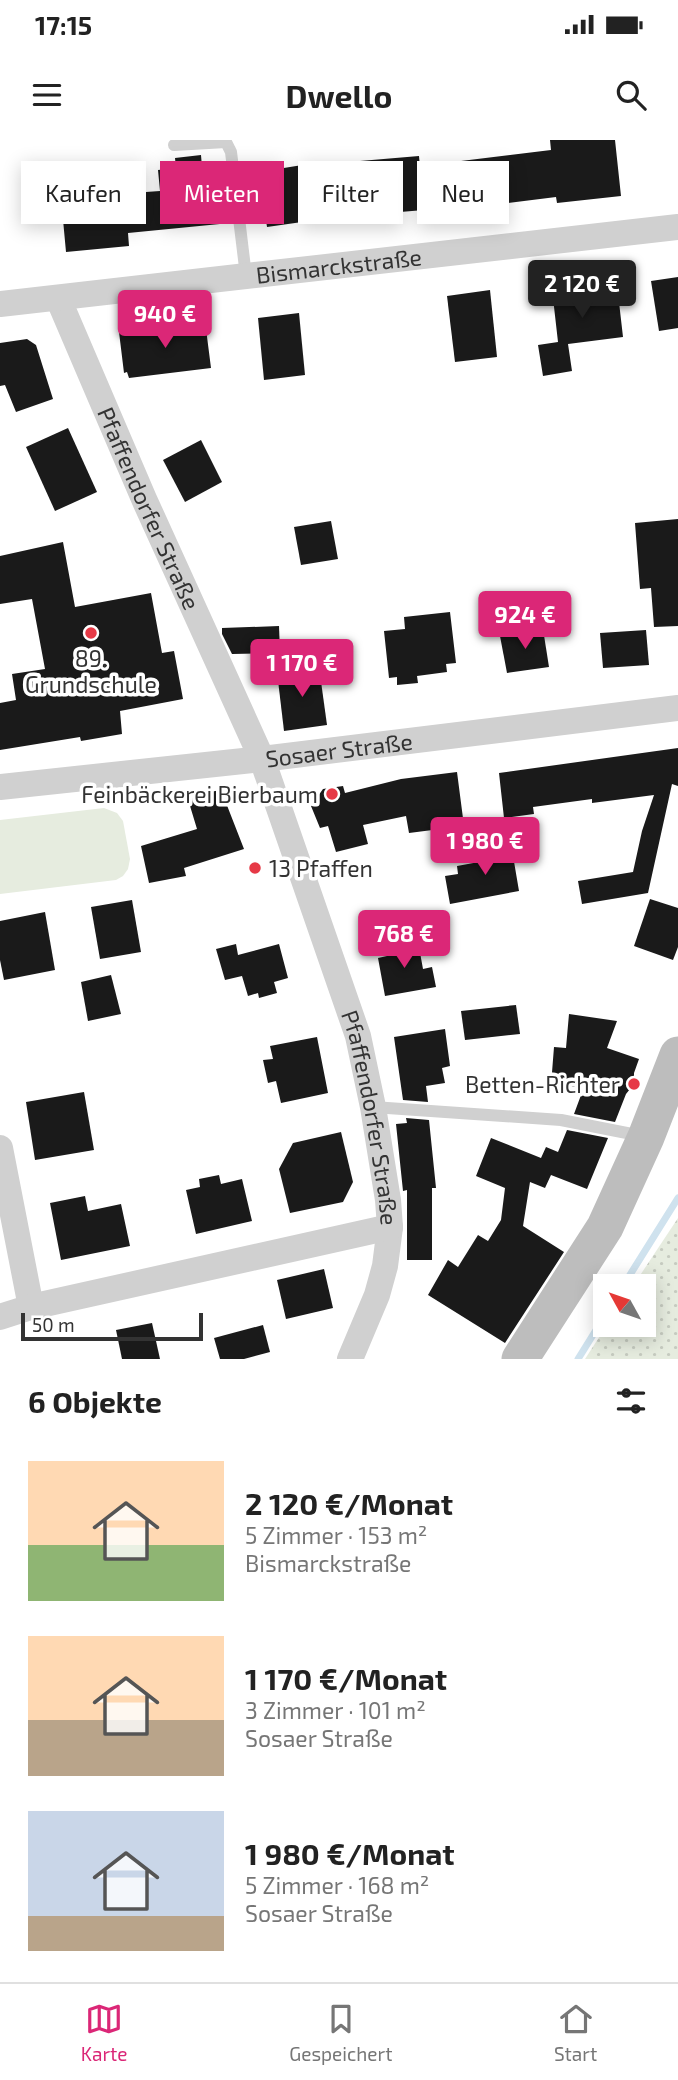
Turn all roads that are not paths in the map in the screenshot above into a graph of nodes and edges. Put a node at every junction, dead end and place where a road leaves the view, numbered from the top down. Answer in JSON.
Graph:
{"nodes":[{"id":1,"x":174,"y":145,"type":"dead end"},
{"id":2,"x":678,"y":227,"type":"edge"},
{"id":3,"x":246,"y":276,"type":"junction"},
{"id":4,"x":58,"y":298,"type":"junction"},
{"id":5,"x":0,"y":304,"type":"edge"},
{"id":6,"x":678,"y":708,"type":"edge"},
{"id":7,"x":262,"y":759,"type":"junction"},
{"id":8,"x":0,"y":787,"type":"edge"},
{"id":9,"x":678,"y":1055,"type":"edge"},
{"id":10,"x":373,"y":1107,"type":"junction"},
{"id":11,"x":646,"y":1137,"type":"junction"},
{"id":12,"x":0,"y":1148,"type":"edge"},
{"id":13,"x":390,"y":1227,"type":"junction"},
{"id":14,"x":31,"y":1307,"type":"junction"},
{"id":15,"x":0,"y":1317,"type":"edge"},
{"id":16,"x":350,"y":1359,"type":"edge"},
{"id":17,"x":520,"y":1359,"type":"edge"}],
"edges":[{"from":1,"to":3,"type":"lane"},
{"from":2,"to":3,"type":"street","name":"Bismarckstraße"},
{"from":3,"to":4,"type":"street","name":"Bismarckstraße"},
{"from":4,"to":5,"type":"street","name":"Bismarckstraße"},
{"from":4,"to":7,"type":"street","name":"Pfaffendorfer Straße"},
{"from":6,"to":7,"type":"street","name":"Sosaer Straße"},
{"from":7,"to":8,"type":"street","name":"Sosaer Straße"},
{"from":7,"to":10,"type":"street","name":"Pfaffendorfer Straße"},
{"from":9,"to":11,"type":"street"},
{"from":10,"to":11,"type":"lane"},
{"from":10,"to":13,"type":"street","name":"Pfaffendorfer Straße"},
{"from":11,"to":17,"type":"street"},
{"from":12,"to":14,"type":"street"},
{"from":13,"to":14,"type":"street"},
{"from":13,"to":16,"type":"street","name":"Pfaffendorfer Straße"},
{"from":14,"to":15,"type":"street"}]}
